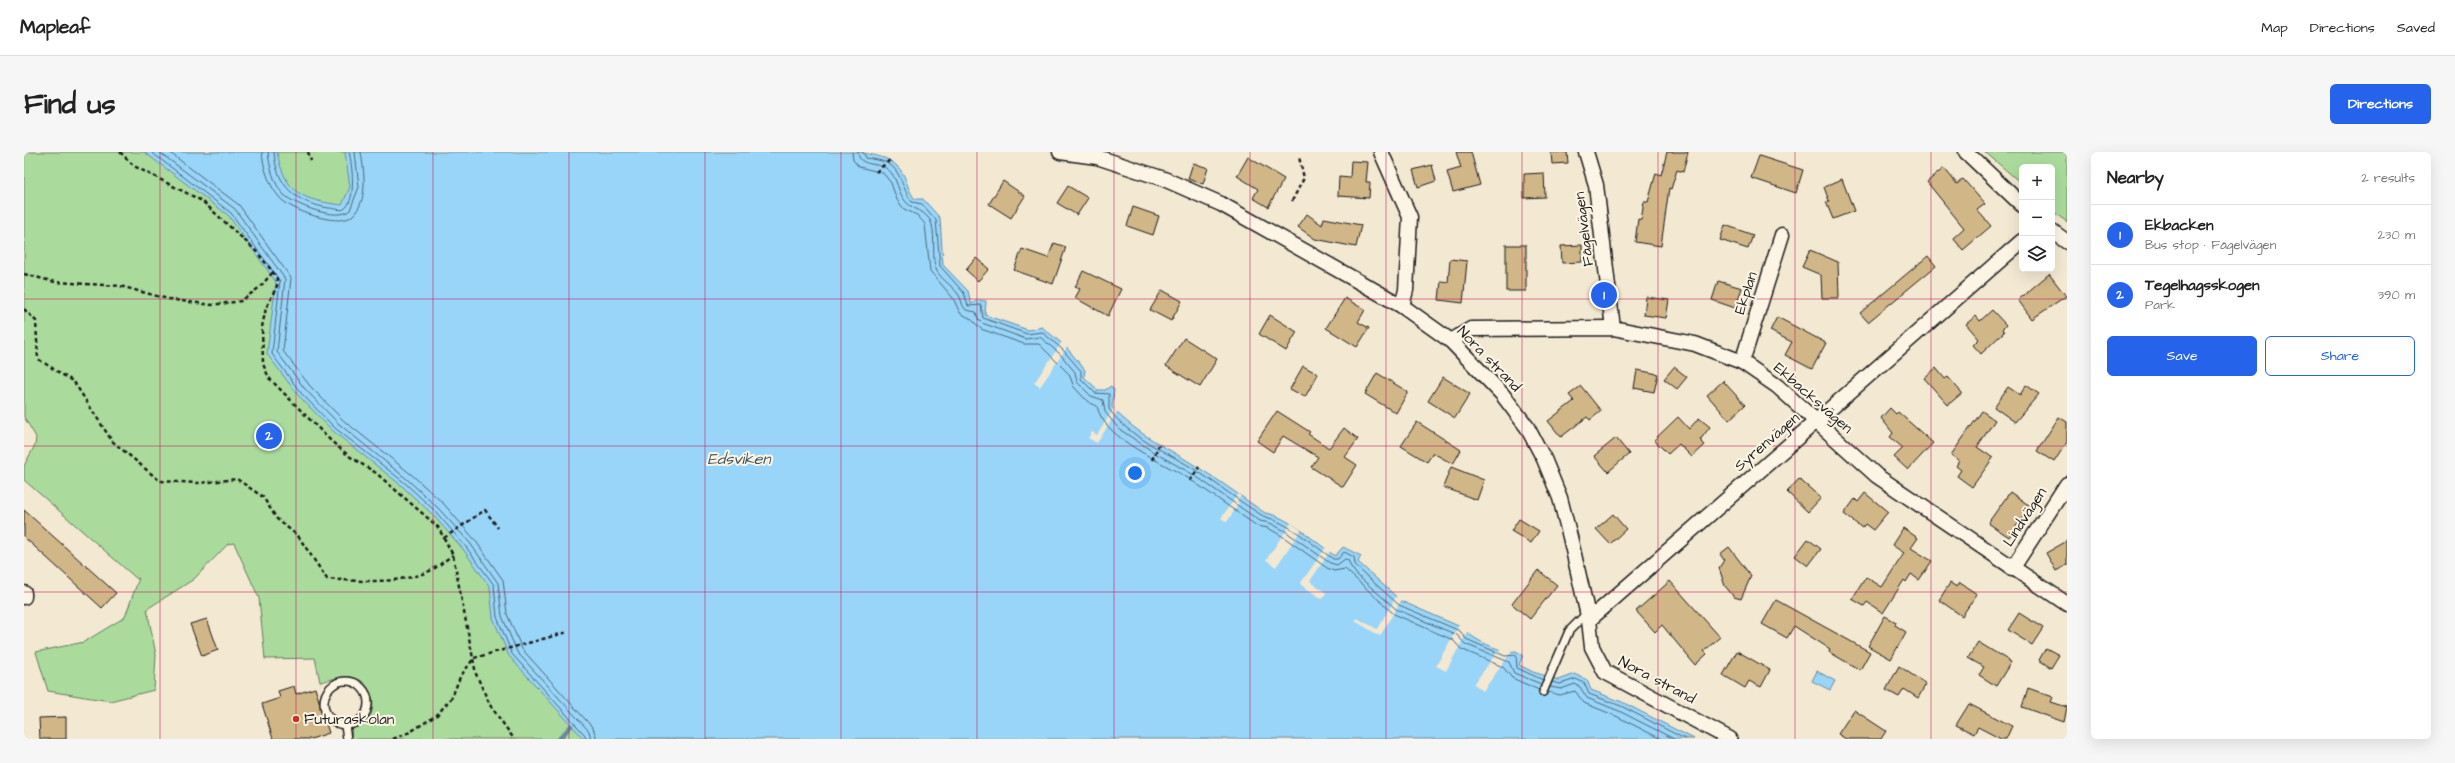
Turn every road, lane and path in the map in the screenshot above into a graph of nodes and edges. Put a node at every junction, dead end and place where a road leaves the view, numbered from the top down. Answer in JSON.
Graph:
{"nodes":[{"id":1,"x":120,"y":152,"type":"edge"},
{"id":2,"x":308,"y":152,"type":"edge"},
{"id":3,"x":1060,"y":152,"type":"edge"},
{"id":4,"x":1381,"y":152,"type":"edge"},
{"id":5,"x":1586,"y":152,"type":"edge"},
{"id":6,"x":1966,"y":152,"type":"edge"},
{"id":7,"x":1299,"y":158,"type":"dead end"},
{"id":8,"x":891,"y":159,"type":"dead end"},
{"id":9,"x":311,"y":161,"type":"dead end"},
{"id":10,"x":876,"y":172,"type":"dead end"},
{"id":11,"x":1292,"y":201,"type":"dead end"},
{"id":12,"x":2019,"y":202,"type":"edge"},
{"id":13,"x":2055,"y":233,"type":"edge"},
{"id":14,"x":1782,"y":235,"type":"dead end"},
{"id":15,"x":2067,"y":242,"type":"edge"},
{"id":16,"x":2019,"y":244,"type":"edge"},
{"id":17,"x":273,"y":272,"type":"junction"},
{"id":18,"x":24,"y":274,"type":"edge"},
{"id":19,"x":1402,"y":306,"type":"junction"},
{"id":20,"x":24,"y":309,"type":"edge"},
{"id":21,"x":1613,"y":328,"type":"junction"},
{"id":22,"x":1451,"y":341,"type":"junction"},
{"id":23,"x":1742,"y":362,"type":"junction"},
{"id":24,"x":1816,"y":422,"type":"junction"},
{"id":25,"x":1159,"y":445,"type":"dead end"},
{"id":26,"x":1152,"y":460,"type":"dead end"},
{"id":27,"x":1199,"y":467,"type":"dead end"},
{"id":28,"x":1190,"y":481,"type":"dead end"},
{"id":29,"x":2067,"y":484,"type":"edge"},
{"id":30,"x":498,"y":528,"type":"dead end"},
{"id":31,"x":444,"y":538,"type":"junction"},
{"id":32,"x":453,"y":555,"type":"junction"},
{"id":33,"x":2012,"y":569,"type":"junction"},
{"id":34,"x":24,"y":593,"type":"edge"},
{"id":35,"x":24,"y":597,"type":"edge"},
{"id":36,"x":2067,"y":604,"type":"edge"},
{"id":37,"x":1588,"y":617,"type":"junction"},
{"id":38,"x":568,"y":632,"type":"dead end"},
{"id":39,"x":474,"y":658,"type":"junction"},
{"id":40,"x":1543,"y":692,"type":"dead end"},
{"id":41,"x":345,"y":726,"type":"junction"},
{"id":42,"x":347,"y":739,"type":"edge"},
{"id":43,"x":393,"y":739,"type":"edge"},
{"id":44,"x":514,"y":739,"type":"edge"},
{"id":45,"x":1730,"y":739,"type":"edge"}],
"edges":[{"from":1,"to":17,"type":"path"},
{"from":2,"to":9,"type":"path"},
{"from":3,"to":19,"type":"street","name":"Nora strand"},
{"from":4,"to":19,"type":"street"},
{"from":5,"to":21,"type":"street","name":"Fågelvägen"},
{"from":6,"to":12,"type":"street"},
{"from":7,"to":11,"type":"path"},
{"from":8,"to":10,"type":"path"},
{"from":13,"to":15,"type":"street"},
{"from":14,"to":23,"type":"street","name":"Ekplan"},
{"from":16,"to":24,"type":"street","name":"Syrenvägen"},
{"from":17,"to":18,"type":"path"},
{"from":17,"to":31,"type":"path"},
{"from":19,"to":22,"type":"street","name":"Nora strand"},
{"from":20,"to":32,"type":"path"},
{"from":21,"to":22,"type":"street","name":"Ekbacksvägen"},
{"from":21,"to":23,"type":"street","name":"Ekbacksvägen"},
{"from":22,"to":37,"type":"street","name":"Nora strand"},
{"from":23,"to":24,"type":"street","name":"Ekbacksvägen"},
{"from":24,"to":33,"type":"street","name":"Ekbacksvägen"},
{"from":24,"to":37,"type":"street","name":"Syrenvägen"},
{"from":25,"to":26,"type":"path"},
{"from":27,"to":28,"type":"path"},
{"from":29,"to":33,"type":"street","name":"Lindvägen"},
{"from":30,"to":31,"type":"path"},
{"from":31,"to":32,"type":"path"},
{"from":32,"to":39,"type":"path"},
{"from":33,"to":36,"type":"street","name":"Ekbacksvägen"},
{"from":34,"to":35,"type":"street"},
{"from":37,"to":40,"type":"lane"},
{"from":37,"to":45,"type":"street","name":"Nora strand"},
{"from":38,"to":39,"type":"path"},
{"from":39,"to":43,"type":"path"},
{"from":39,"to":44,"type":"path"},
{"from":41,"to":41,"type":"lane"},
{"from":41,"to":42,"type":"lane"}]}
